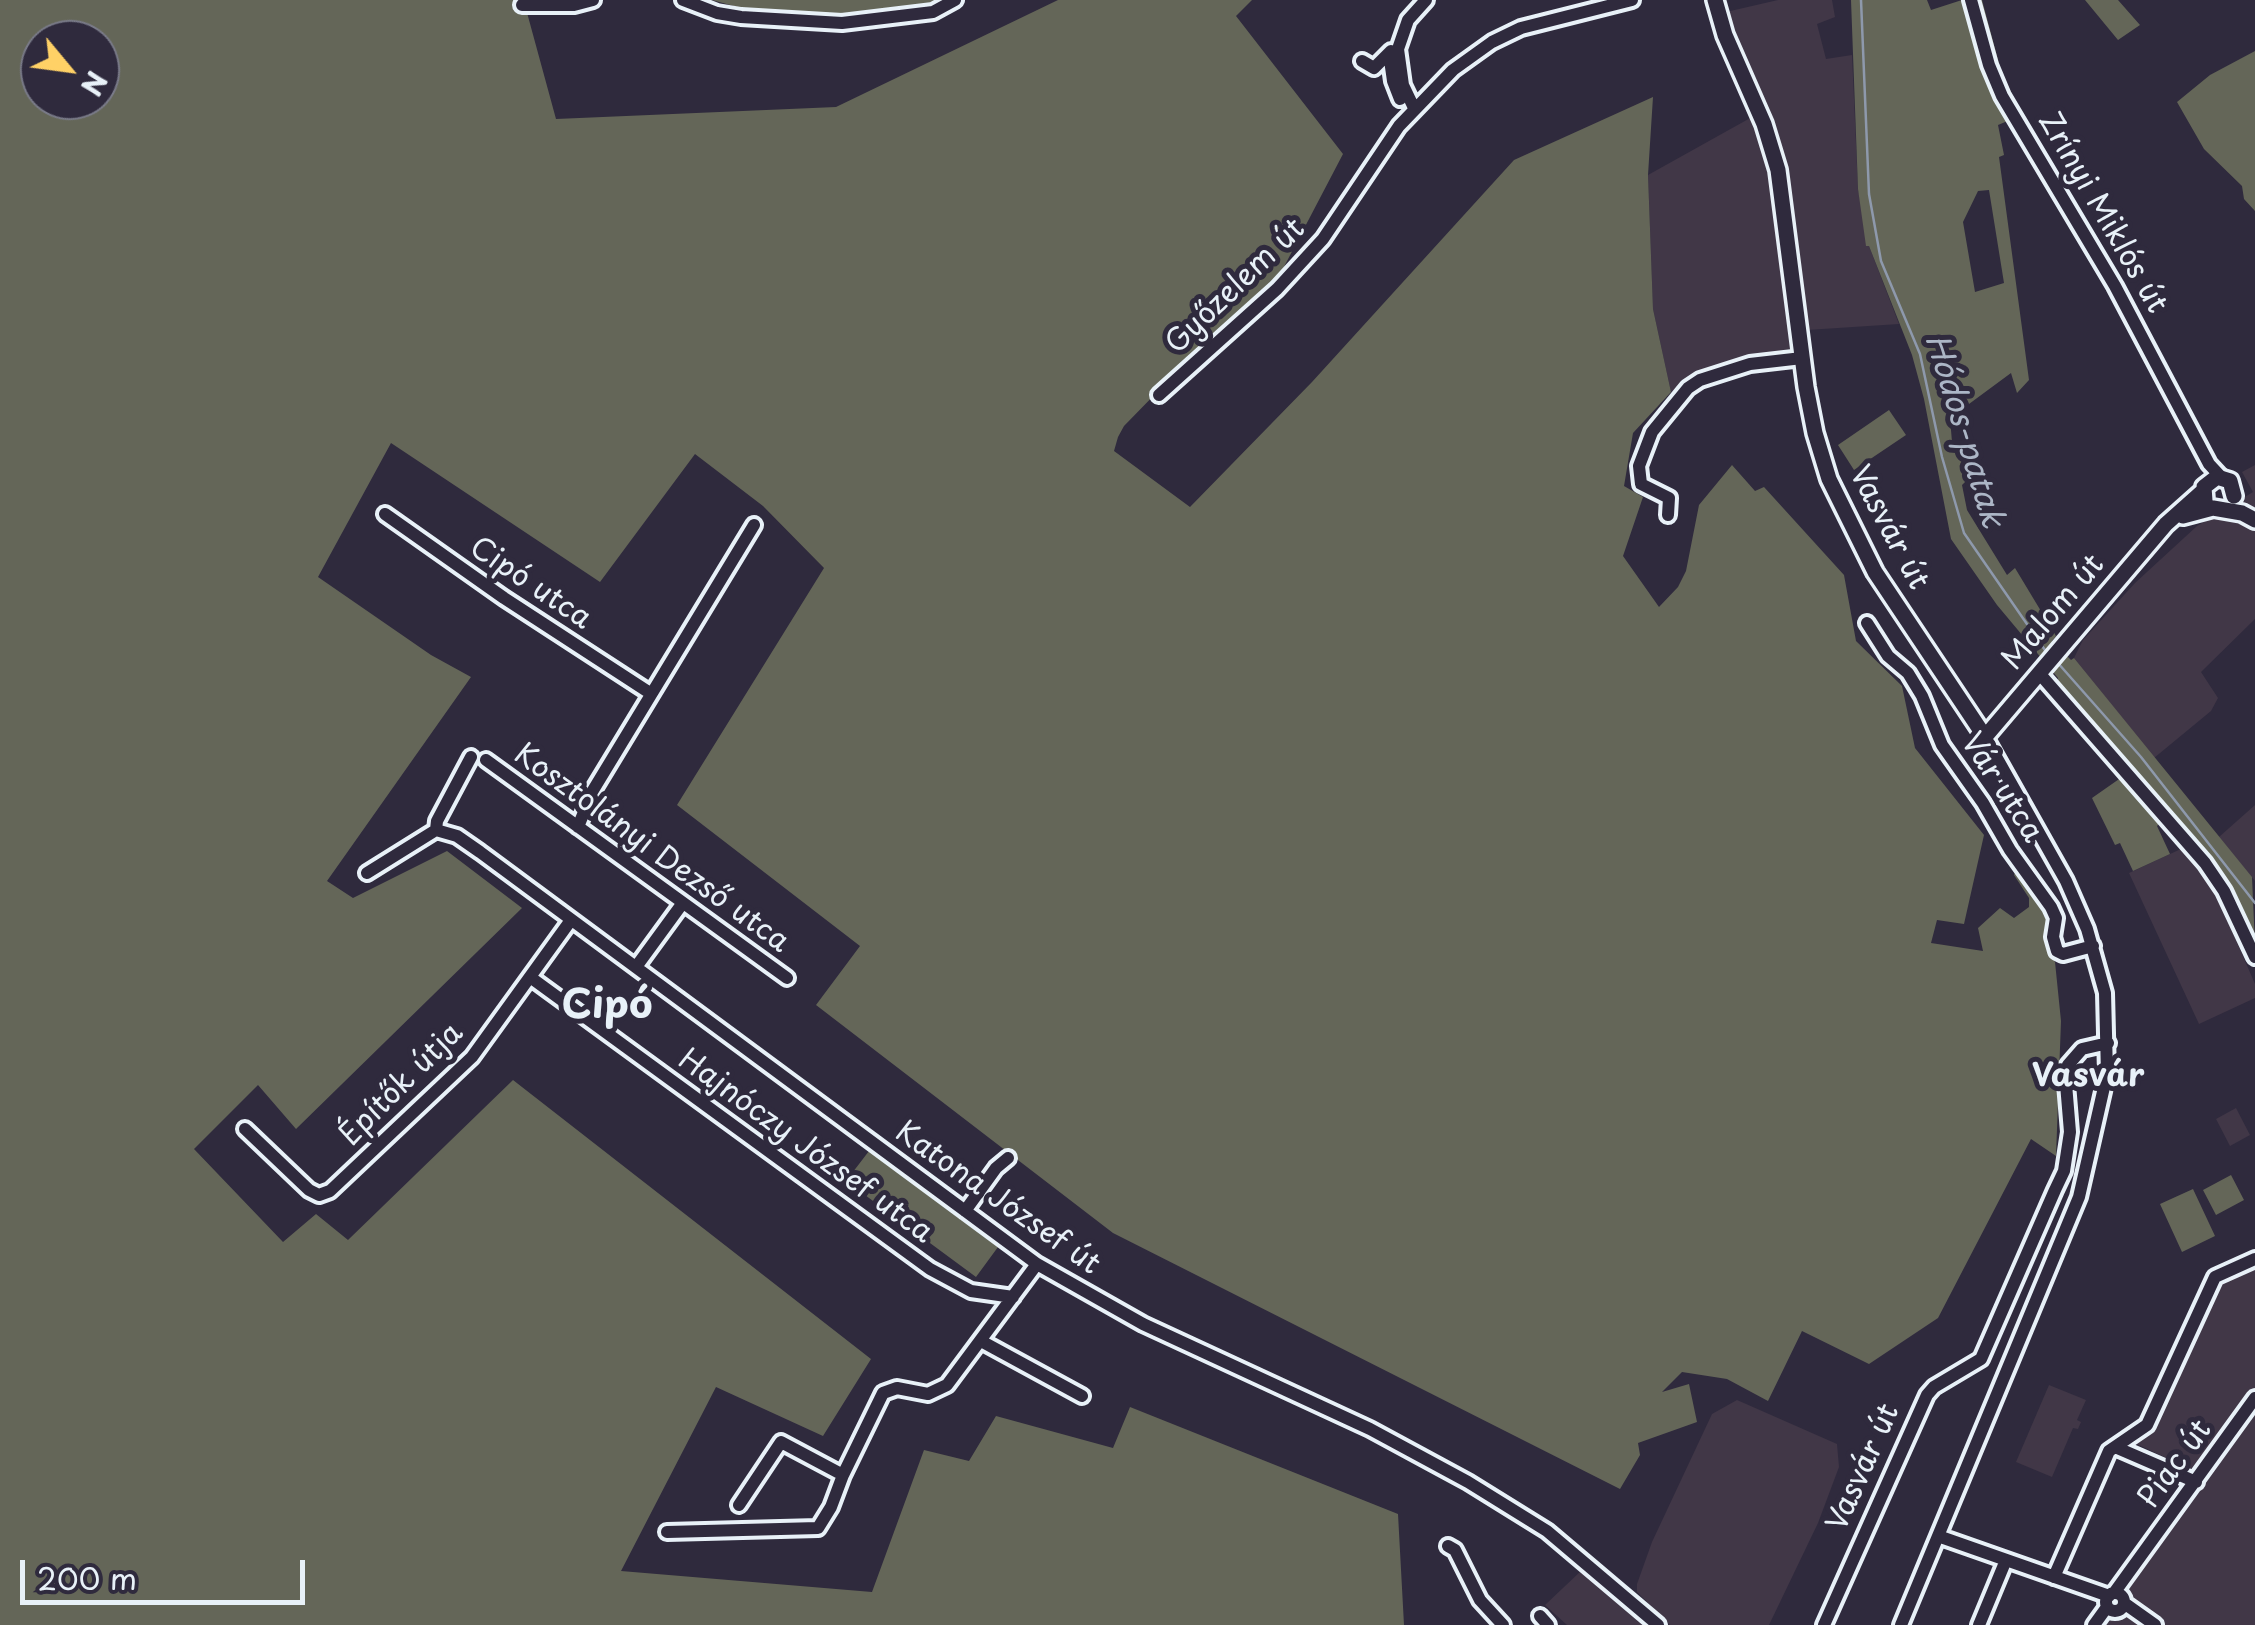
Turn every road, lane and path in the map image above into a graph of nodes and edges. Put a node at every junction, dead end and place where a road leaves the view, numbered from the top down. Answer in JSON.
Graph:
{"nodes":[{"id":1,"x":593,"y":0,"type":"edge"},
{"id":2,"x":683,"y":0,"type":"edge"},
{"id":3,"x":955,"y":0,"type":"edge"},
{"id":4,"x":1426,"y":0,"type":"edge"},
{"id":5,"x":1632,"y":0,"type":"edge"},
{"id":6,"x":1715,"y":0,"type":"edge"},
{"id":7,"x":1971,"y":0,"type":"edge"},
{"id":8,"x":522,"y":5,"type":"dead end"},
{"id":9,"x":1362,"y":61,"type":"dead end"},
{"id":10,"x":1412,"y":110,"type":"junction"},
{"id":11,"x":1802,"y":358,"type":"junction"},
{"id":12,"x":1160,"y":395,"type":"dead end"},
{"id":13,"x":2201,"y":448,"type":"junction"},
{"id":14,"x":2222,"y":478,"type":"junction"},
{"id":15,"x":2204,"y":489,"type":"junction"},
{"id":16,"x":2234,"y":496,"type":"junction"},
{"id":17,"x":2217,"y":508,"type":"junction"},
{"id":18,"x":385,"y":514,"type":"dead end"},
{"id":19,"x":1668,"y":514,"type":"dead end"},
{"id":20,"x":2255,"y":518,"type":"edge"},
{"id":21,"x":2166,"y":524,"type":"junction"},
{"id":22,"x":754,"y":525,"type":"dead end"},
{"id":23,"x":1867,"y":623,"type":"dead end"},
{"id":24,"x":2041,"y":670,"type":"junction"},
{"id":25,"x":650,"y":693,"type":"junction"},
{"id":26,"x":1964,"y":704,"type":"junction"},
{"id":27,"x":2006,"y":713,"type":"junction"},
{"id":28,"x":1986,"y":737,"type":"junction"},
{"id":29,"x":471,"y":757,"type":"dead end"},
{"id":30,"x":486,"y":760,"type":"dead end"},
{"id":31,"x":578,"y":828,"type":"junction"},
{"id":32,"x":436,"y":830,"type":"junction"},
{"id":33,"x":368,"y":873,"type":"dead end"},
{"id":34,"x":682,"y":904,"type":"junction"},
{"id":35,"x":571,"y":920,"type":"junction"},
{"id":36,"x":2093,"y":946,"type":"junction"},
{"id":37,"x":2255,"y":957,"type":"edge"},
{"id":38,"x":636,"y":967,"type":"junction"},
{"id":39,"x":530,"y":977,"type":"junction"},
{"id":40,"x":787,"y":978,"type":"dead end"},
{"id":41,"x":2108,"y":1043,"type":"junction"},
{"id":42,"x":245,"y":1129,"type":"dead end"},
{"id":43,"x":1008,"y":1158,"type":"dead end"},
{"id":44,"x":965,"y":1211,"type":"junction"},
{"id":45,"x":2255,"y":1259,"type":"edge"},
{"id":46,"x":1038,"y":1264,"type":"junction"},
{"id":47,"x":1013,"y":1297,"type":"junction"},
{"id":48,"x":981,"y":1342,"type":"junction"},
{"id":49,"x":1082,"y":1396,"type":"dead end"},
{"id":50,"x":2255,"y":1398,"type":"edge"},
{"id":51,"x":2115,"y":1447,"type":"junction"},
{"id":52,"x":843,"y":1475,"type":"junction"},
{"id":53,"x":2196,"y":1482,"type":"junction"},
{"id":54,"x":740,"y":1506,"type":"dead end"},
{"id":55,"x":667,"y":1532,"type":"dead end"},
{"id":56,"x":1938,"y":1536,"type":"junction"},
{"id":57,"x":1448,"y":1546,"type":"dead end"},
{"id":58,"x":2006,"y":1560,"type":"junction"},
{"id":59,"x":2054,"y":1577,"type":"junction"},
{"id":60,"x":2114,"y":1602,"type":"junction"},
{"id":61,"x":1502,"y":1625,"type":"edge"},
{"id":62,"x":1658,"y":1625,"type":"edge"},
{"id":63,"x":1824,"y":1625,"type":"edge"},
{"id":64,"x":1901,"y":1625,"type":"edge"},
{"id":65,"x":1978,"y":1625,"type":"edge"},
{"id":66,"x":2096,"y":1625,"type":"edge"}],
"edges":[{"from":1,"to":8,"type":"street"},
{"from":2,"to":3,"type":"street"},
{"from":4,"to":10,"type":"street"},
{"from":5,"to":10,"type":"street","name":"Győzelem út"},
{"from":6,"to":11,"type":"main road","name":"Vasvár út"},
{"from":7,"to":13,"type":"street","name":"Zrínyi Miklós út"},
{"from":9,"to":10,"type":"street"},
{"from":10,"to":12,"type":"street","name":"Győzelem út"},
{"from":11,"to":19,"type":"street"},
{"from":11,"to":26,"type":"main road","name":"Vasvár út"},
{"from":13,"to":14,"type":"street","name":"Zrínyi Miklós út"},
{"from":13,"to":15,"type":"street","name":"Zrínyi Miklós út"},
{"from":14,"to":15,"type":"main road"},
{"from":14,"to":16,"type":"main road"},
{"from":15,"to":17,"type":"main road"},
{"from":15,"to":21,"type":"main road","name":"Malom út"},
{"from":16,"to":17,"type":"main road"},
{"from":16,"to":20,"type":"main road"},
{"from":17,"to":20,"type":"main road"},
{"from":17,"to":21,"type":"main road"},
{"from":18,"to":25,"type":"street","name":"Cipó utca"},
{"from":21,"to":24,"type":"main road","name":"Malom út"},
{"from":22,"to":25,"type":"street"},
{"from":23,"to":36,"type":"street","name":"Vár utca"},
{"from":24,"to":27,"type":"main road","name":"Malom út"},
{"from":24,"to":37,"type":"street"},
{"from":25,"to":31,"type":"street"},
{"from":26,"to":27,"type":"main road"},
{"from":26,"to":28,"type":"main road","name":"Vasvár út"},
{"from":27,"to":28,"type":"main road","name":"Malom út"},
{"from":28,"to":36,"type":"street","name":"Vasvár út"},
{"from":29,"to":32,"type":"street"},
{"from":30,"to":31,"type":"street","name":"Kosztolányi Dezső utca"},
{"from":31,"to":34,"type":"street","name":"Kosztolányi Dezső utca"},
{"from":32,"to":33,"type":"street"},
{"from":32,"to":35,"type":"street","name":"Katona József út"},
{"from":34,"to":38,"type":"street"},
{"from":34,"to":40,"type":"street","name":"Kosztolányi Dezső utca"},
{"from":35,"to":38,"type":"street","name":"Katona József út"},
{"from":35,"to":39,"type":"street","name":"Építők útja"},
{"from":36,"to":41,"type":"street","name":"Vasvár út"},
{"from":38,"to":44,"type":"street","name":"Katona József út"},
{"from":39,"to":42,"type":"street","name":"Építők útja"},
{"from":39,"to":47,"type":"street","name":"Hajnóczy József utca"},
{"from":41,"to":56,"type":"street","name":"Vasvár út"},
{"from":41,"to":63,"type":"street","name":"Vasvár út"},
{"from":43,"to":44,"type":"street"},
{"from":44,"to":46,"type":"street","name":"Katona József út"},
{"from":45,"to":51,"type":"street"},
{"from":46,"to":47,"type":"street"},
{"from":46,"to":62,"type":"street","name":"Katona József út"},
{"from":47,"to":48,"type":"street"},
{"from":48,"to":49,"type":"street"},
{"from":48,"to":52,"type":"street"},
{"from":50,"to":53,"type":"street","name":"Piac út"},
{"from":51,"to":53,"type":"street"},
{"from":51,"to":59,"type":"street"},
{"from":52,"to":54,"type":"street"},
{"from":52,"to":55,"type":"street"},
{"from":53,"to":60,"type":"street","name":"Piac út"},
{"from":56,"to":58,"type":"street"},
{"from":56,"to":64,"type":"street","name":"Vasvár út"},
{"from":57,"to":61,"type":"street"},
{"from":58,"to":59,"type":"street"},
{"from":58,"to":65,"type":"street"},
{"from":59,"to":60,"type":"street"},
{"from":60,"to":66,"type":"street","name":"Piac út"}]}
